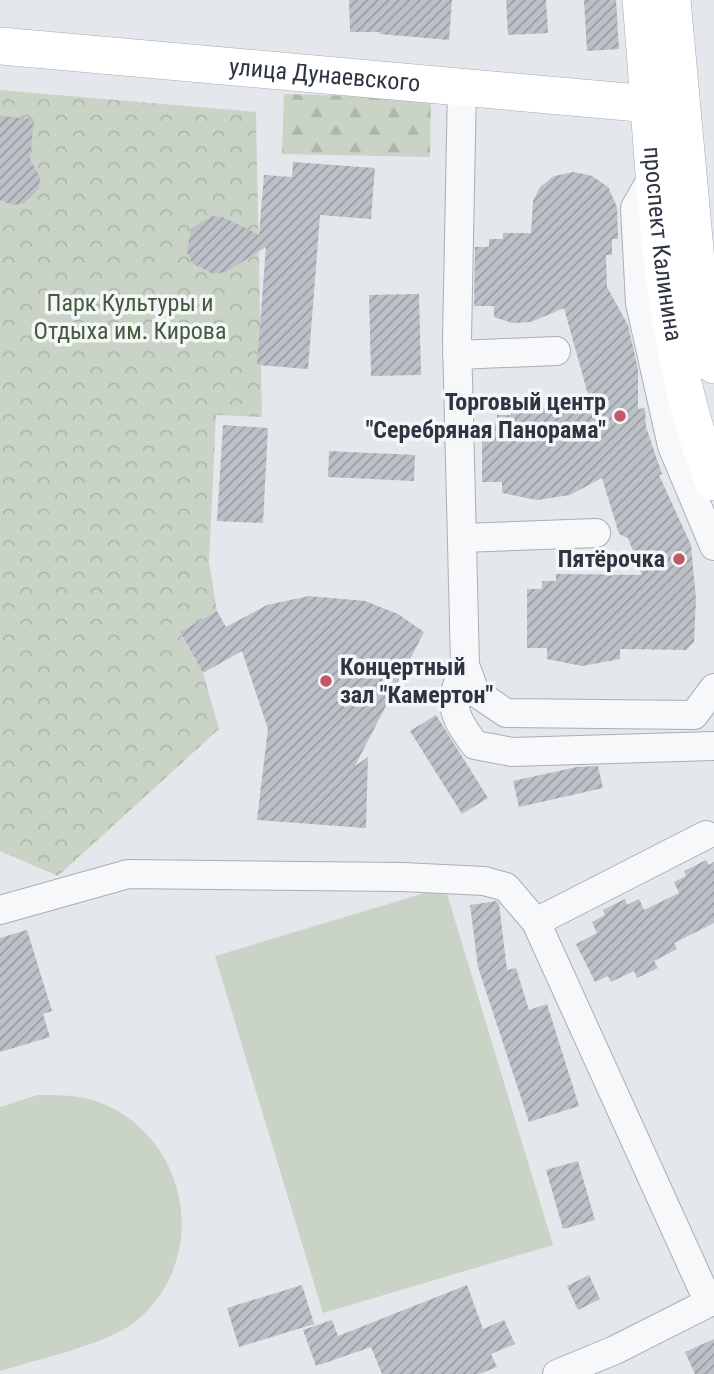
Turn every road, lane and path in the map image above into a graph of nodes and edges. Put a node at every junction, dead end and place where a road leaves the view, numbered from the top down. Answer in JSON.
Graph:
{"nodes":[{"id":1,"x":641,"y":0,"type":"edge"},
{"id":2,"x":672,"y":0,"type":"edge"},
{"id":3,"x":0,"y":46,"type":"edge"},
{"id":4,"x":462,"y":87,"type":"junction"},
{"id":5,"x":650,"y":104,"type":"junction"},
{"id":6,"x":655,"y":173,"type":"junction"},
{"id":7,"x":556,"y":351,"type":"dead end"},
{"id":8,"x":457,"y":355,"type":"junction"},
{"id":9,"x":714,"y":365,"type":"edge"},
{"id":10,"x":714,"y":482,"type":"edge"},
{"id":11,"x":596,"y":533,"type":"dead end"},
{"id":12,"x":462,"y":538,"type":"junction"},
{"id":13,"x":714,"y":545,"type":"edge"},
{"id":14,"x":465,"y":665,"type":"junction"},
{"id":15,"x":714,"y":688,"type":"edge"},
{"id":16,"x":714,"y":746,"type":"edge"},
{"id":17,"x":706,"y":835,"type":"dead end"},
{"id":18,"x":0,"y":910,"type":"edge"},
{"id":19,"x":536,"y":922,"type":"junction"},
{"id":20,"x":711,"y":1302,"type":"edge"},
{"id":21,"x":612,"y":1362,"type":"edge"},
{"id":22,"x":557,"y":1374,"type":"edge"}],
"edges":[{"from":1,"to":5,"type":"main road","name":"проспект Калинина"},
{"from":2,"to":9,"type":"main road","name":"проспект Калинина"},
{"from":3,"to":4,"type":"main road","name":"улица Дунаевского"},
{"from":4,"to":5,"type":"main road","name":"улица Дунаевского"},
{"from":4,"to":8,"type":"street"},
{"from":5,"to":6,"type":"main road","name":"проспект Калинина"},
{"from":6,"to":10,"type":"main road","name":"проспект Калинина"},
{"from":6,"to":13,"type":"street"},
{"from":7,"to":8,"type":"street"},
{"from":8,"to":12,"type":"street"},
{"from":11,"to":12,"type":"street"},
{"from":12,"to":14,"type":"street"},
{"from":14,"to":15,"type":"street"},
{"from":14,"to":16,"type":"street"},
{"from":17,"to":19,"type":"street"},
{"from":18,"to":19,"type":"street"},
{"from":19,"to":20,"type":"street"},
{"from":20,"to":21,"type":"street"},
{"from":21,"to":22,"type":"street"}]}
